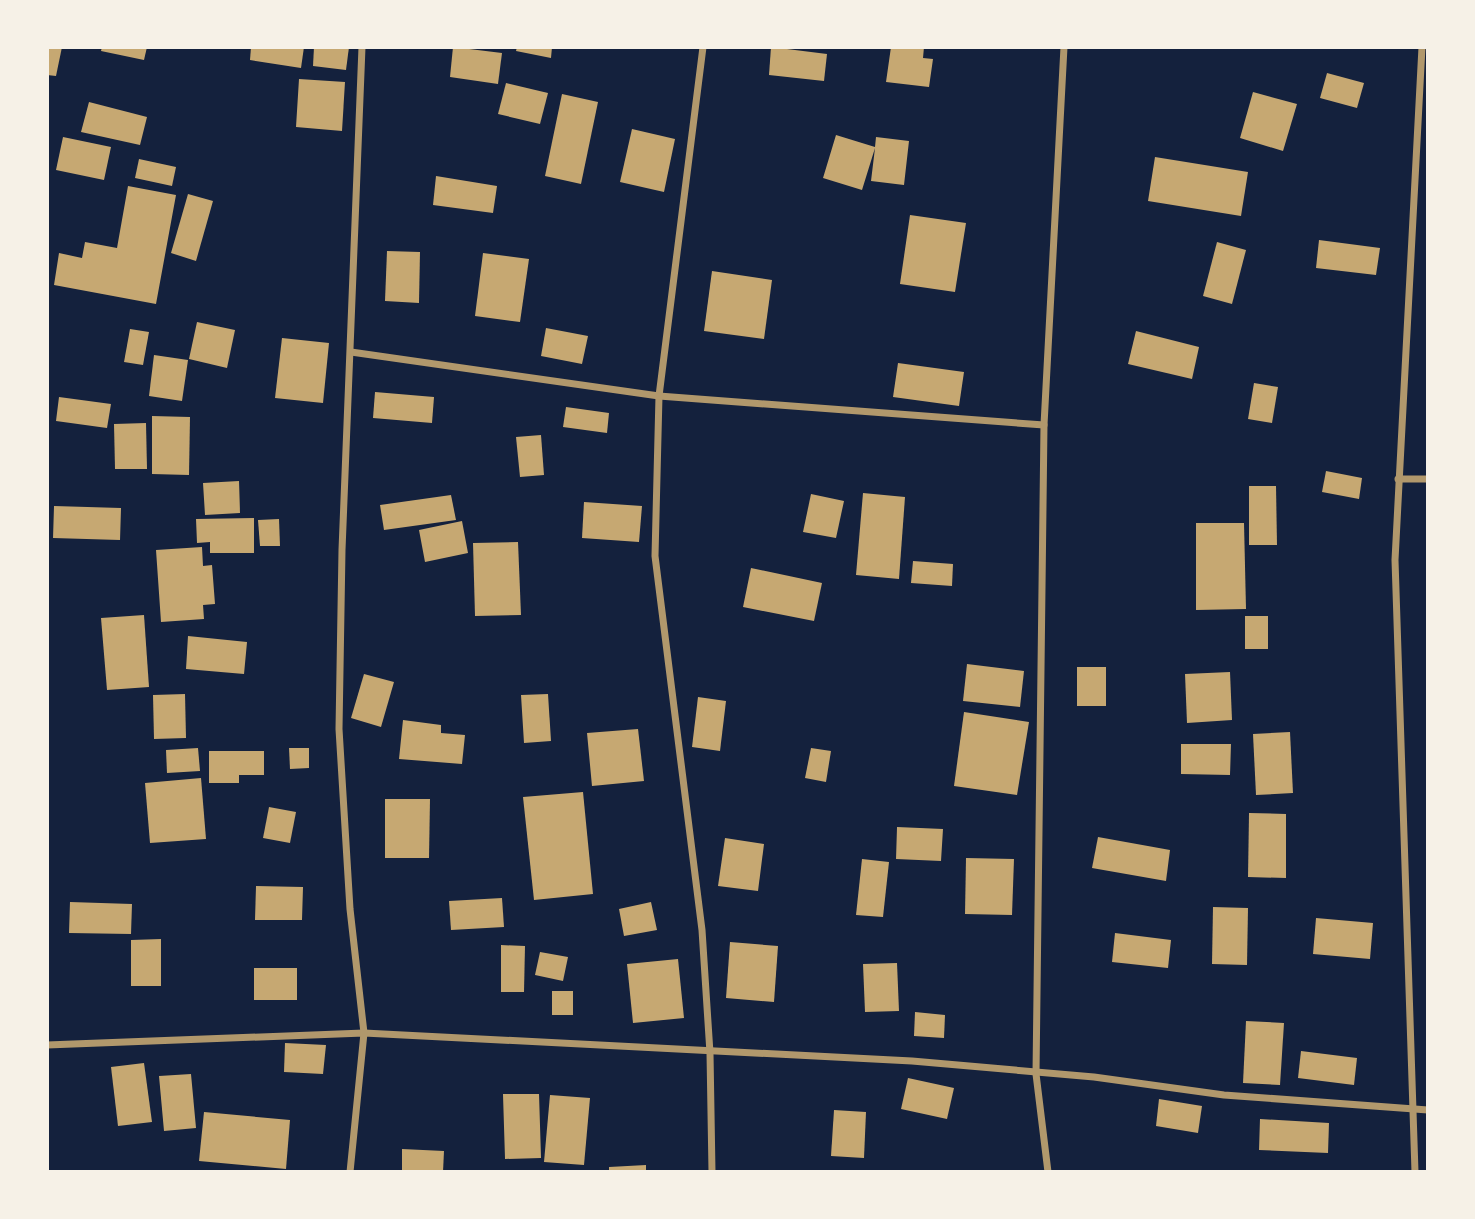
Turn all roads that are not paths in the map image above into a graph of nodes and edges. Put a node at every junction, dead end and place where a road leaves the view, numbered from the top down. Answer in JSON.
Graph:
{"nodes":[{"id":1,"x":362,"y":47,"type":"edge"},
{"id":2,"x":703,"y":47,"type":"edge"},
{"id":3,"x":1064,"y":47,"type":"edge"},
{"id":4,"x":1422,"y":47,"type":"edge"},
{"id":5,"x":351,"y":352,"type":"junction"},
{"id":6,"x":659,"y":396,"type":"junction"},
{"id":7,"x":1044,"y":425,"type":"junction"},
{"id":8,"x":1398,"y":478,"type":"junction"},
{"id":9,"x":1428,"y":479,"type":"edge"},
{"id":10,"x":365,"y":1033,"type":"junction"},
{"id":11,"x":47,"y":1045,"type":"edge"},
{"id":12,"x":710,"y":1053,"type":"junction"},
{"id":13,"x":1036,"y":1074,"type":"junction"},
{"id":14,"x":1410,"y":1108,"type":"junction"},
{"id":15,"x":1428,"y":1110,"type":"edge"},
{"id":16,"x":350,"y":1172,"type":"edge"},
{"id":17,"x":712,"y":1172,"type":"edge"},
{"id":18,"x":1048,"y":1172,"type":"edge"},
{"id":19,"x":1415,"y":1172,"type":"edge"}],
"edges":[{"from":1,"to":5,"type":"street"},
{"from":2,"to":6,"type":"street"},
{"from":3,"to":7,"type":"street"},
{"from":4,"to":8,"type":"street"},
{"from":5,"to":6,"type":"street"},
{"from":5,"to":10,"type":"street"},
{"from":6,"to":7,"type":"street"},
{"from":6,"to":12,"type":"street"},
{"from":7,"to":13,"type":"street"},
{"from":8,"to":9,"type":"street"},
{"from":8,"to":14,"type":"street"},
{"from":10,"to":11,"type":"street"},
{"from":10,"to":12,"type":"street"},
{"from":10,"to":16,"type":"street"},
{"from":12,"to":13,"type":"street"},
{"from":12,"to":17,"type":"street"},
{"from":13,"to":14,"type":"street"},
{"from":13,"to":18,"type":"street"},
{"from":14,"to":15,"type":"street"},
{"from":14,"to":19,"type":"street"}]}
